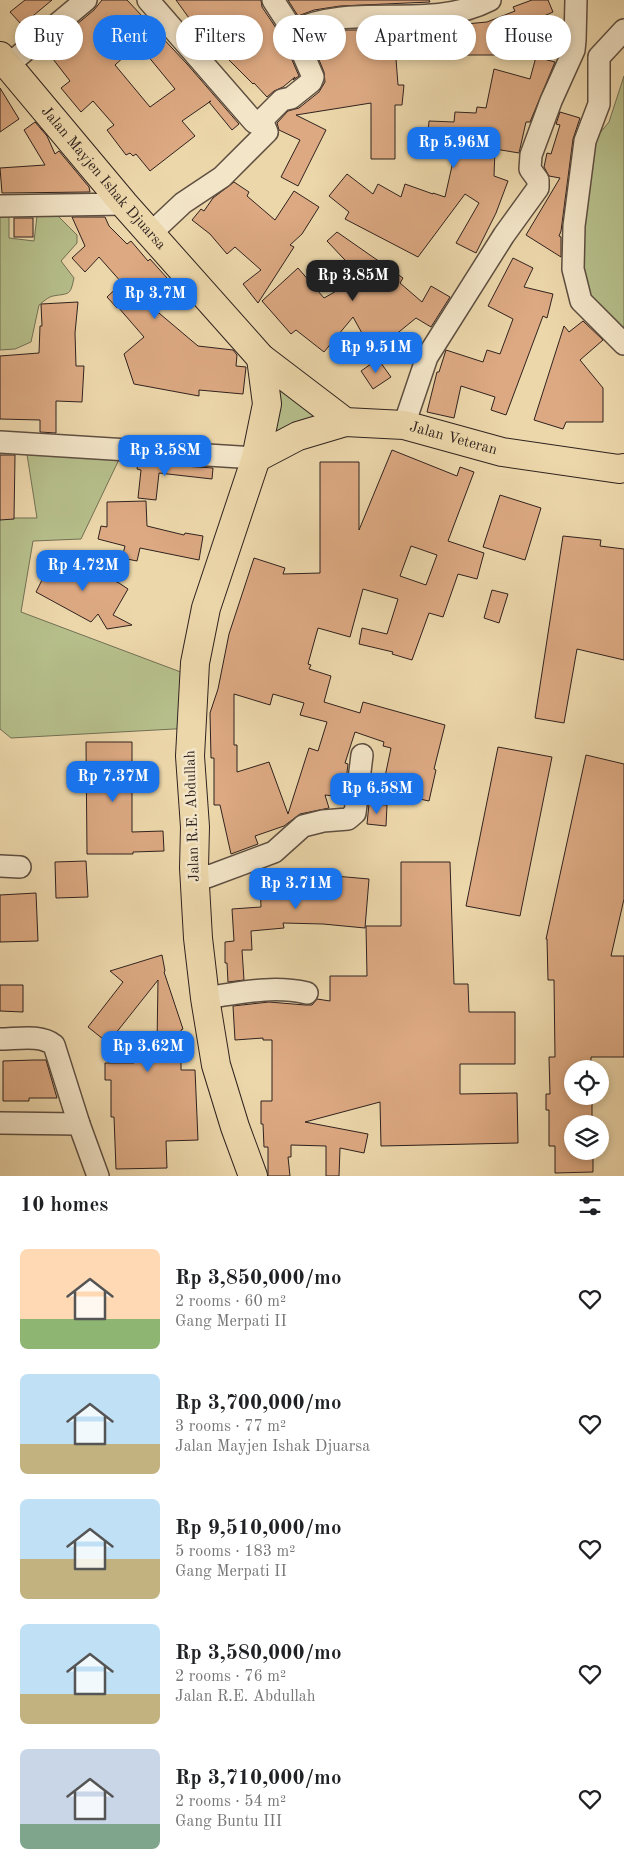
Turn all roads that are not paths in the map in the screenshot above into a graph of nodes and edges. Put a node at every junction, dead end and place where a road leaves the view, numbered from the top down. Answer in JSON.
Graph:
{"nodes":[{"id":1,"x":86,"y":0,"type":"edge"},
{"id":2,"x":148,"y":0,"type":"edge"},
{"id":3,"x":273,"y":0,"type":"edge"},
{"id":4,"x":490,"y":0,"type":"edge"},
{"id":5,"x":576,"y":0,"type":"edge"},
{"id":6,"x":283,"y":15,"type":"edge"},
{"id":7,"x":346,"y":18,"type":"edge"},
{"id":8,"x":624,"y":30,"type":"edge"},
{"id":9,"x":306,"y":60,"type":"edge"},
{"id":10,"x":4,"y":61,"type":"edge"},
{"id":11,"x":262,"y":120,"type":"junction"},
{"id":12,"x":124,"y":204,"type":"junction"},
{"id":13,"x":0,"y":206,"type":"edge"},
{"id":14,"x":150,"y":234,"type":"junction"},
{"id":15,"x":624,"y":344,"type":"edge"},
{"id":16,"x":261,"y":358,"type":"junction"},
{"id":17,"x":346,"y":422,"type":"junction"},
{"id":18,"x":404,"y":426,"type":"junction"},
{"id":19,"x":0,"y":442,"type":"edge"},
{"id":20,"x":256,"y":458,"type":"junction"},
{"id":21,"x":624,"y":468,"type":"edge"},
{"id":22,"x":362,"y":755,"type":"dead end"},
{"id":23,"x":194,"y":868,"type":"junction"},
{"id":24,"x":307,"y":993,"type":"dead end"},
{"id":25,"x":206,"y":998,"type":"junction"},
{"id":26,"x":0,"y":1039,"type":"edge"},
{"id":27,"x":0,"y":1123,"type":"edge"},
{"id":28,"x":79,"y":1124,"type":"junction"},
{"id":29,"x":98,"y":1176,"type":"edge"},
{"id":30,"x":253,"y":1176,"type":"edge"}],
"edges":[{"from":1,"to":10,"type":"street"},
{"from":2,"to":11,"type":"street"},
{"from":3,"to":6,"type":"street"},
{"from":4,"to":7,"type":"street"},
{"from":5,"to":18,"type":"street"},
{"from":8,"to":15,"type":"street"},
{"from":9,"to":11,"type":"street"},
{"from":10,"to":12,"type":"main road","name":"Jalan Mayjen Ishak Djuarsa"},
{"from":11,"to":14,"type":"street"},
{"from":12,"to":13,"type":"street"},
{"from":12,"to":14,"type":"main road","name":"Jalan Mayjen Ishak Djuarsa"},
{"from":14,"to":16,"type":"main road","name":"Jalan Mayjen Ishak Djuarsa"},
{"from":16,"to":17,"type":"main road","name":"Jalan Mayjen Ishak Djuarsa"},
{"from":16,"to":20,"type":"main road","name":"Jalan R.E. Abdullah"},
{"from":17,"to":18,"type":"main road","name":"Jalan Veteran"},
{"from":17,"to":20,"type":"main road"},
{"from":18,"to":21,"type":"main road","name":"Jalan Veteran"},
{"from":19,"to":20,"type":"street"},
{"from":20,"to":23,"type":"main road","name":"Jalan R.E. Abdullah"},
{"from":22,"to":23,"type":"street"},
{"from":23,"to":25,"type":"main road","name":"Jalan R.E. Abdullah"},
{"from":24,"to":25,"type":"street"},
{"from":25,"to":30,"type":"main road","name":"Jalan R.E. Abdullah"},
{"from":26,"to":28,"type":"street"},
{"from":27,"to":28,"type":"street"},
{"from":28,"to":29,"type":"street"}]}
